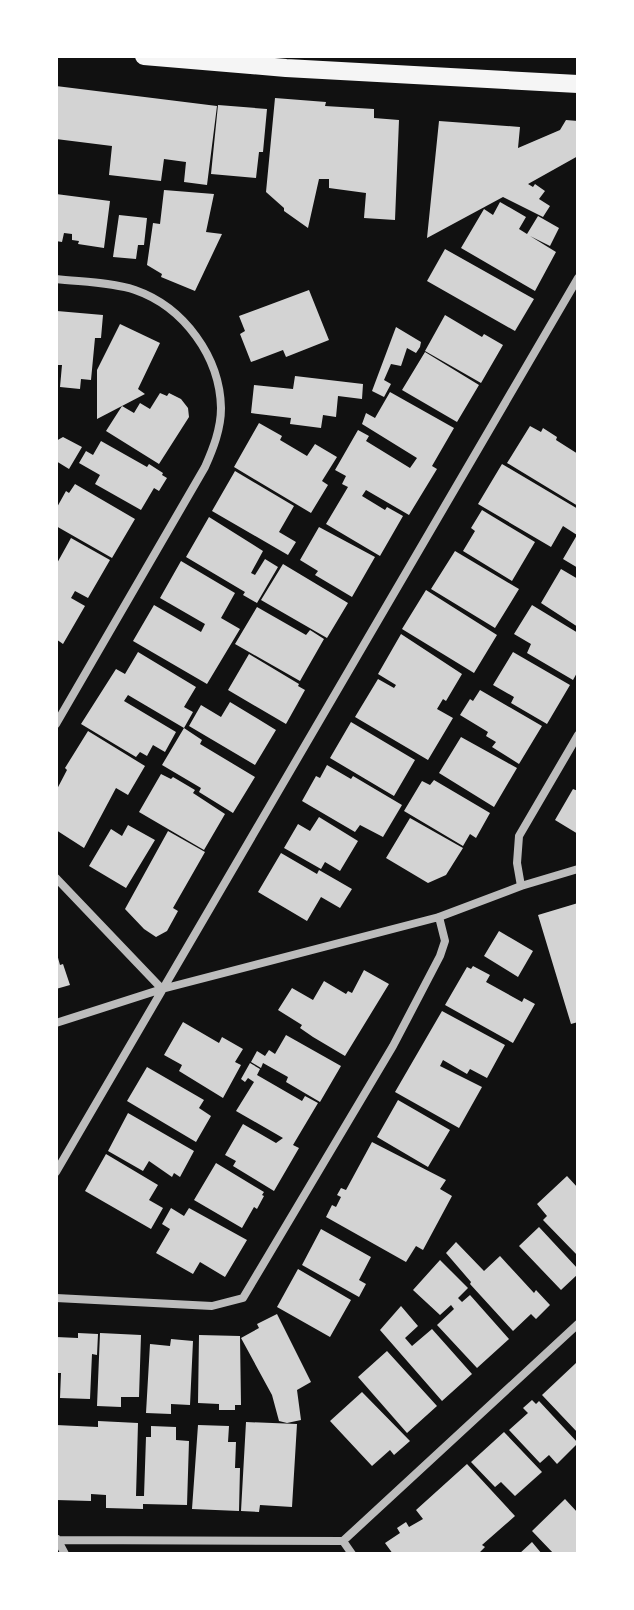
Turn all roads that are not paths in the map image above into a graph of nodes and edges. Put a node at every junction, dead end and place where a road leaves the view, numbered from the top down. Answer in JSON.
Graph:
{"nodes":[{"id":1,"x":144,"y":56,"type":"edge"},
{"id":2,"x":578,"y":84,"type":"edge"},
{"id":3,"x":578,"y":278,"type":"edge"},
{"id":4,"x":56,"y":279,"type":"edge"},
{"id":5,"x":56,"y":724,"type":"edge"},
{"id":6,"x":578,"y":735,"type":"edge"},
{"id":7,"x":578,"y":869,"type":"edge"},
{"id":8,"x":56,"y":878,"type":"edge"},
{"id":9,"x":521,"y":886,"type":"junction"},
{"id":10,"x":439,"y":917,"type":"junction"},
{"id":11,"x":162,"y":989,"type":"junction"},
{"id":12,"x":56,"y":1023,"type":"edge"},
{"id":13,"x":56,"y":1172,"type":"edge"},
{"id":14,"x":56,"y":1298,"type":"edge"},
{"id":15,"x":578,"y":1324,"type":"edge"},
{"id":16,"x":57,"y":1539,"type":"edge"},
{"id":17,"x":343,"y":1541,"type":"junction"},
{"id":18,"x":65,"y":1554,"type":"edge"},
{"id":19,"x":352,"y":1554,"type":"edge"}],
"edges":[{"from":1,"to":2,"type":"main road"},
{"from":3,"to":11,"type":"street"},
{"from":4,"to":5,"type":"street"},
{"from":6,"to":9,"type":"street"},
{"from":7,"to":9,"type":"street"},
{"from":8,"to":11,"type":"street"},
{"from":9,"to":10,"type":"street"},
{"from":10,"to":11,"type":"street"},
{"from":10,"to":14,"type":"street"},
{"from":11,"to":12,"type":"street"},
{"from":11,"to":13,"type":"street"},
{"from":15,"to":17,"type":"street"},
{"from":16,"to":17,"type":"street"},
{"from":16,"to":18,"type":"street"},
{"from":17,"to":19,"type":"street"}]}
